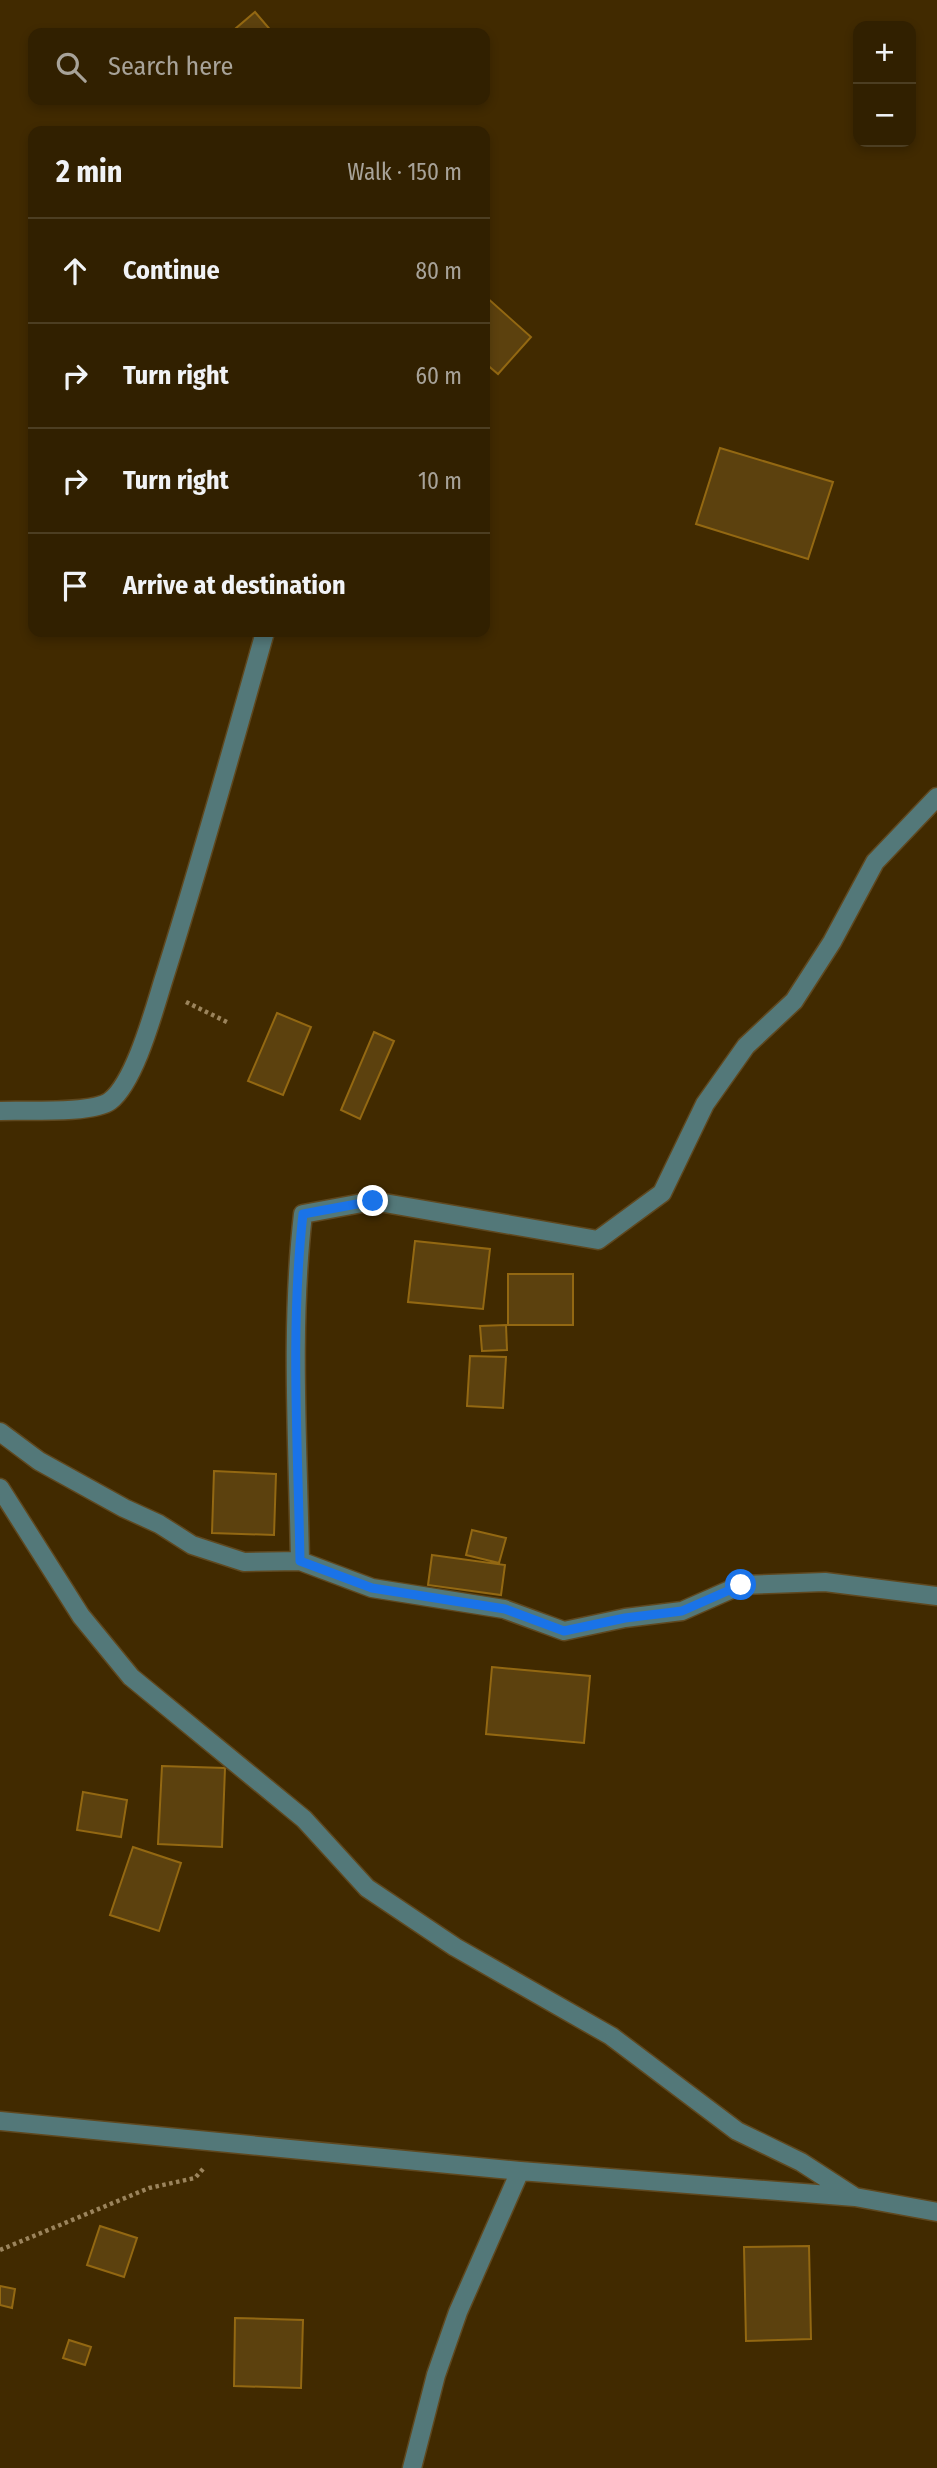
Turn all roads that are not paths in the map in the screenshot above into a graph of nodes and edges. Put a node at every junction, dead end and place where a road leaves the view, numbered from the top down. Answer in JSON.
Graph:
{"nodes":[{"id":1,"x":264,"y":637,"type":"edge"},
{"id":2,"x":937,"y":797,"type":"edge"},
{"id":3,"x":0,"y":1111,"type":"edge"},
{"id":4,"x":0,"y":1432,"type":"edge"},
{"id":5,"x":0,"y":1488,"type":"edge"},
{"id":6,"x":300,"y":1561,"type":"junction"},
{"id":7,"x":937,"y":1596,"type":"edge"},
{"id":8,"x":0,"y":2121,"type":"edge"},
{"id":9,"x":520,"y":2171,"type":"junction"},
{"id":10,"x":855,"y":2197,"type":"junction"},
{"id":11,"x":937,"y":2212,"type":"edge"},
{"id":12,"x":412,"y":2468,"type":"edge"}],
"edges":[{"from":1,"to":3,"type":"street"},
{"from":2,"to":6,"type":"street"},
{"from":4,"to":6,"type":"street"},
{"from":5,"to":10,"type":"street"},
{"from":6,"to":7,"type":"street"},
{"from":8,"to":9,"type":"street"},
{"from":9,"to":10,"type":"street"},
{"from":9,"to":12,"type":"street"},
{"from":10,"to":11,"type":"street"}]}
